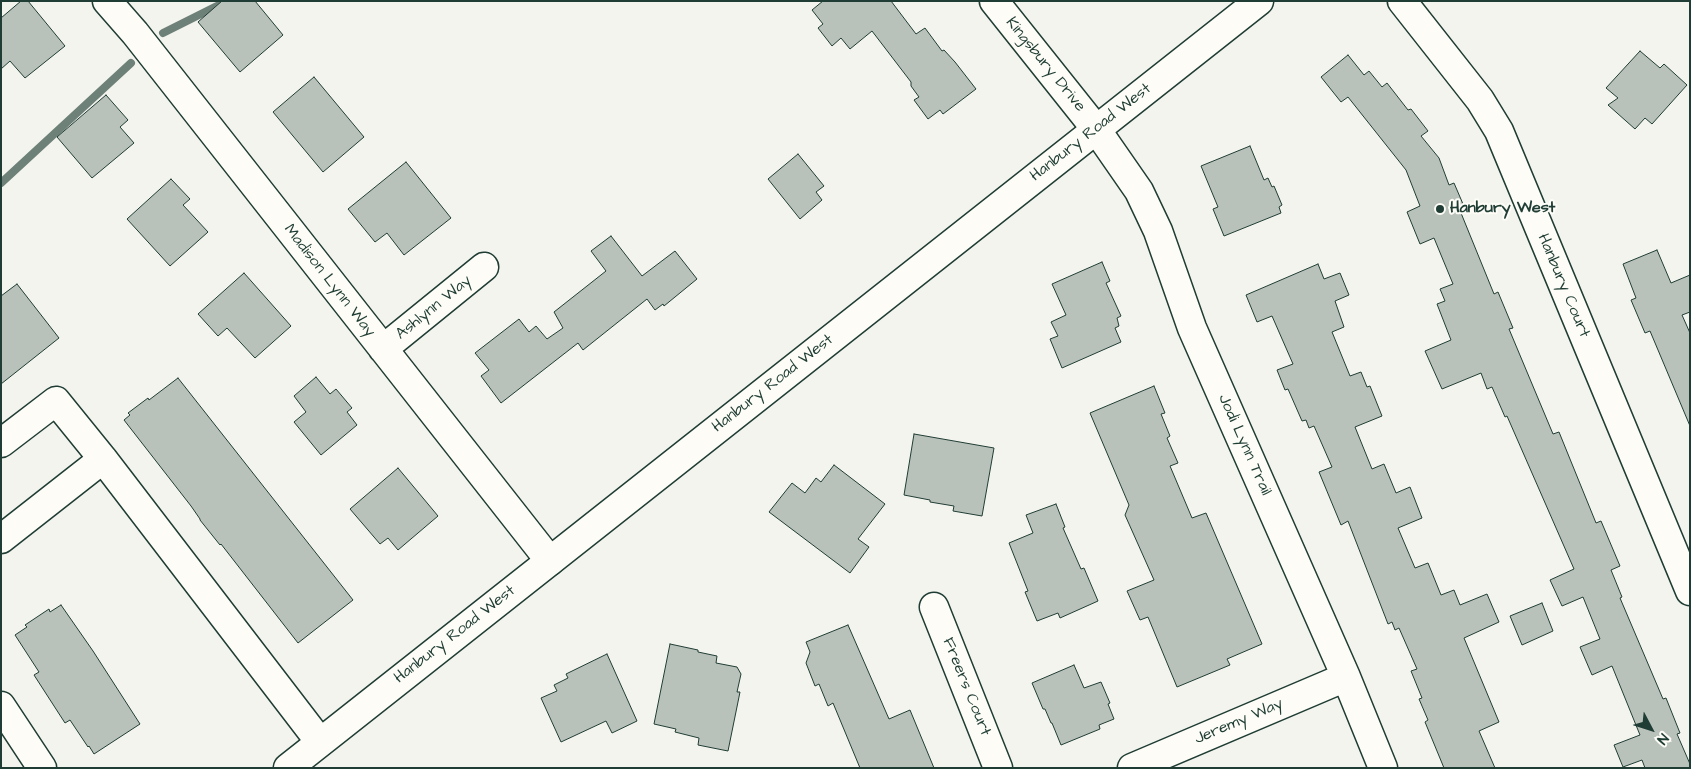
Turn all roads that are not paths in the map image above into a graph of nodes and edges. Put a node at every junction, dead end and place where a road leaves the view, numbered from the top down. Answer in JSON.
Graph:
{"nodes":[{"id":1,"x":107,"y":1,"type":"edge"},
{"id":2,"x":994,"y":1,"type":"edge"},
{"id":3,"x":1259,"y":1,"type":"edge"},
{"id":4,"x":1402,"y":1,"type":"edge"},
{"id":5,"x":1096,"y":129,"type":"junction"},
{"id":6,"x":484,"y":267,"type":"dead end"},
{"id":7,"x":383,"y":349,"type":"junction"},
{"id":8,"x":1,"y":443,"type":"edge"},
{"id":9,"x":103,"y":459,"type":"junction"},
{"id":10,"x":1,"y":539,"type":"edge"},
{"id":11,"x":550,"y":561,"type":"junction"},
{"id":12,"x":1690,"y":591,"type":"edge"},
{"id":13,"x":934,"y":607,"type":"dead end"},
{"id":14,"x":1346,"y":677,"type":"junction"},
{"id":15,"x":1,"y":706,"type":"edge"},
{"id":16,"x":320,"y":742,"type":"junction"},
{"id":17,"x":42,"y":768,"type":"edge"},
{"id":18,"x":288,"y":768,"type":"edge"},
{"id":19,"x":998,"y":768,"type":"edge"},
{"id":20,"x":1132,"y":768,"type":"edge"},
{"id":21,"x":1383,"y":768,"type":"edge"}],
"edges":[{"from":1,"to":7,"type":"street","name":"Madison Lynn Way"},
{"from":2,"to":5,"type":"street","name":"Kingsbury Drive"},
{"from":3,"to":5,"type":"street","name":"Hanbury Road West"},
{"from":4,"to":12,"type":"street","name":"Hanbury Court"},
{"from":5,"to":11,"type":"street","name":"Hanbury Road West"},
{"from":5,"to":14,"type":"street","name":"Jodi Lynn Trail"},
{"from":6,"to":7,"type":"street","name":"Ashlynn Way"},
{"from":7,"to":11,"type":"street","name":"Madison Lynn Way"},
{"from":8,"to":9,"type":"street"},
{"from":9,"to":10,"type":"street"},
{"from":9,"to":16,"type":"street"},
{"from":11,"to":16,"type":"street","name":"Hanbury Road West"},
{"from":13,"to":19,"type":"street","name":"Freers Court"},
{"from":14,"to":20,"type":"street","name":"Jeremy Way"},
{"from":14,"to":21,"type":"street","name":"Jodi Lynn Trail"},
{"from":15,"to":17,"type":"street"},
{"from":16,"to":18,"type":"street","name":"Hanbury Road West"}]}
